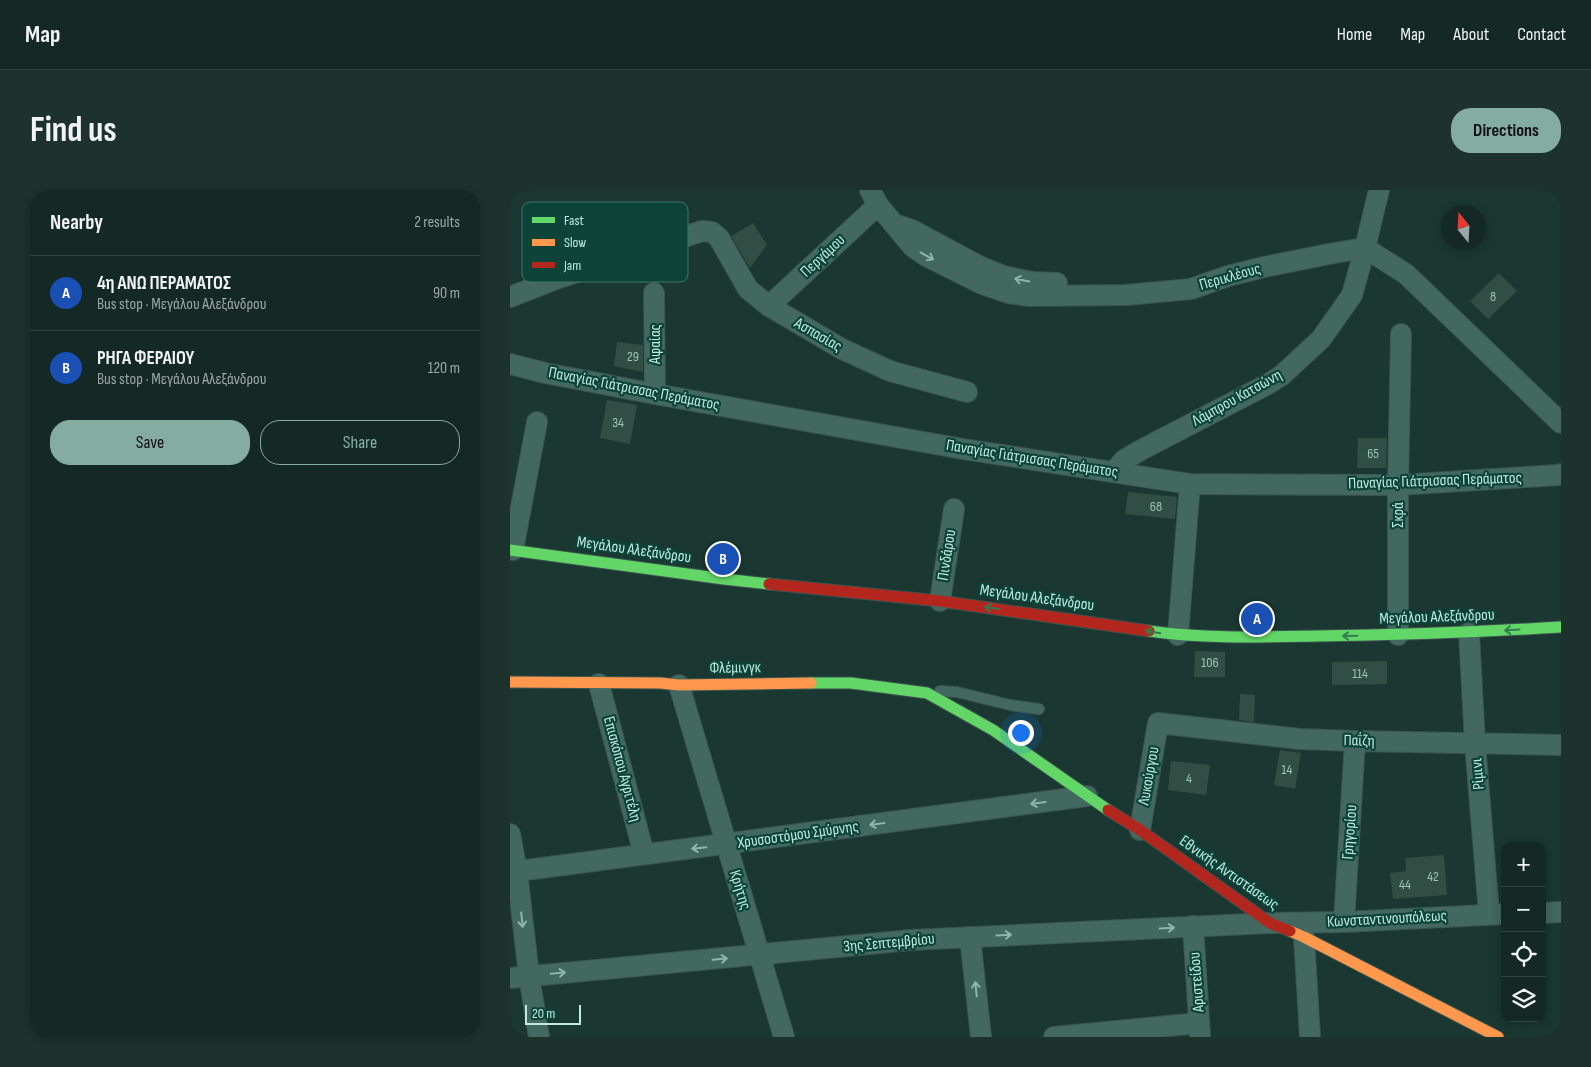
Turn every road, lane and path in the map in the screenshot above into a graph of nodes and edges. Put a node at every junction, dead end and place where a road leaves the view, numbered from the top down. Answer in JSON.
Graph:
{"nodes":[{"id":1,"x":1379,"y":190,"type":"edge"},
{"id":2,"x":874,"y":198,"type":"edge"},
{"id":3,"x":688,"y":236,"type":"edge"},
{"id":4,"x":1366,"y":248,"type":"junction"},
{"id":5,"x":549,"y":282,"type":"edge"},
{"id":6,"x":654,"y":293,"type":"dead end"},
{"id":7,"x":510,"y":298,"type":"edge"},
{"id":8,"x":769,"y":306,"type":"junction"},
{"id":9,"x":1401,"y":334,"type":"dead end"},
{"id":10,"x":510,"y":364,"type":"edge"},
{"id":11,"x":967,"y":392,"type":"dead end"},
{"id":12,"x":655,"y":394,"type":"junction"},
{"id":13,"x":536,"y":422,"type":"dead end"},
{"id":14,"x":1561,"y":424,"type":"edge"},
{"id":15,"x":1114,"y":472,"type":"junction"},
{"id":16,"x":1561,"y":474,"type":"edge"},
{"id":17,"x":1190,"y":484,"type":"junction"},
{"id":18,"x":1398,"y":486,"type":"junction"},
{"id":19,"x":954,"y":508,"type":"dead end"},
{"id":20,"x":512,"y":550,"type":"edge"},
{"id":21,"x":940,"y":601,"type":"junction"},
{"id":22,"x":1561,"y":627,"type":"edge"},
{"id":23,"x":1469,"y":633,"type":"junction"},
{"id":24,"x":1178,"y":635,"type":"junction"},
{"id":25,"x":1398,"y":635,"type":"junction"},
{"id":26,"x":510,"y":682,"type":"edge"},
{"id":27,"x":599,"y":684,"type":"junction"},
{"id":28,"x":679,"y":685,"type":"junction"},
{"id":29,"x":927,"y":693,"type":"junction"},
{"id":30,"x":956,"y":708,"type":"joint"},
{"id":31,"x":1039,"y":709,"type":"dead end"},
{"id":32,"x":1158,"y":723,"type":"joint"},
{"id":33,"x":1355,"y":741,"type":"junction"},
{"id":34,"x":1475,"y":742,"type":"junction"},
{"id":35,"x":1561,"y":744,"type":"edge"},
{"id":36,"x":1087,"y":796,"type":"junction"},
{"id":37,"x":1140,"y":830,"type":"junction"},
{"id":38,"x":510,"y":834,"type":"edge"},
{"id":39,"x":726,"y":845,"type":"junction"},
{"id":40,"x":644,"y":854,"type":"junction"},
{"id":41,"x":513,"y":872,"type":"edge"},
{"id":42,"x":1561,"y":912,"type":"edge"},
{"id":43,"x":1546,"y":913,"type":"edge"},
{"id":44,"x":1497,"y":914,"type":"edge"},
{"id":45,"x":1344,"y":922,"type":"junction"},
{"id":46,"x":1270,"y":923,"type":"junction"},
{"id":47,"x":1194,"y":926,"type":"junction"},
{"id":48,"x":970,"y":937,"type":"junction"},
{"id":49,"x":1304,"y":937,"type":"junction"},
{"id":50,"x":760,"y":955,"type":"junction"},
{"id":51,"x":519,"y":977,"type":"edge"},
{"id":52,"x":1200,"y":1030,"type":"edge"},
{"id":53,"x":539,"y":1037,"type":"edge"},
{"id":54,"x":784,"y":1037,"type":"edge"},
{"id":55,"x":981,"y":1037,"type":"edge"},
{"id":56,"x":1054,"y":1037,"type":"edge"},
{"id":57,"x":1310,"y":1037,"type":"edge"},
{"id":58,"x":1498,"y":1037,"type":"edge"}],
"edges":[{"from":1,"to":4,"type":"street","name":"Λάμπρου Κατσώνη"},
{"from":2,"to":4,"type":"street","name":"Περικλέους"},
{"from":2,"to":8,"type":"street","name":"Περγάμου"},
{"from":3,"to":8,"type":"street","name":"Ασπασίας"},
{"from":4,"to":14,"type":"street"},
{"from":4,"to":15,"type":"street","name":"Λάμπρου Κατσώνη"},
{"from":5,"to":7,"type":"street","name":"Ασπασίας"},
{"from":6,"to":12,"type":"street","name":"Αφαίας"},
{"from":8,"to":11,"type":"street","name":"Ασπασίας"},
{"from":9,"to":18,"type":"street","name":"Σκρά"},
{"from":10,"to":12,"type":"street","name":"Παναγίας Γιάτρισσας Περάματος"},
{"from":12,"to":15,"type":"street","name":"Παναγίας Γιάτρισσας Περάματος"},
{"from":13,"to":20,"type":"street"},
{"from":15,"to":17,"type":"street","name":"Παναγίας Γιάτρισσας Περάματος"},
{"from":16,"to":18,"type":"street","name":"Παναγίας Γιάτρισσας Περάματος"},
{"from":17,"to":18,"type":"street","name":"Παναγίας Γιάτρισσας Περάματος"},
{"from":17,"to":24,"type":"street"},
{"from":18,"to":25,"type":"street","name":"Σκρά"},
{"from":19,"to":21,"type":"street","name":"Πινδάρου"},
{"from":20,"to":21,"type":"street","name":"Μεγάλου Αλεξάνδρου"},
{"from":24,"to":21,"type":"street","name":"Μεγάλου Αλεξάνδρου","one_way":true},
{"from":22,"to":23,"type":"street","name":"Μεγάλου Αλεξάνδρου","one_way":true},
{"from":23,"to":25,"type":"street","name":"Μεγάλου Αλεξάνδρου"},
{"from":23,"to":34,"type":"street","name":"Ρίμινι"},
{"from":25,"to":24,"type":"street","name":"Μεγάλου Αλεξάνδρου","one_way":true},
{"from":26,"to":27,"type":"street","name":"Φλέμινγκ"},
{"from":27,"to":28,"type":"street","name":"Φλέμινγκ"},
{"from":27,"to":40,"type":"street","name":"Επισκόπου Αγριτέλη"},
{"from":28,"to":29,"type":"street","name":"Φλέμινγκ"},
{"from":28,"to":39,"type":"street","name":"Κρήτης"},
{"from":29,"to":30,"type":"street","name":"Φλέμινγκ"},
{"from":29,"to":31,"type":"lane"},
{"from":30,"to":36,"type":"street","name":"Εθνικής Αντιστάσεως"},
{"from":32,"to":33,"type":"street","name":"Παΐζη"},
{"from":32,"to":37,"type":"street","name":"Λυκούργου"},
{"from":33,"to":34,"type":"street","name":"Παΐζη"},
{"from":33,"to":45,"type":"street","name":"Γρηγορίου"},
{"from":34,"to":35,"type":"street","name":"Παΐζη"},
{"from":34,"to":44,"type":"street","name":"Ρίμινι"},
{"from":36,"to":37,"type":"street","name":"Εθνικής Αντιστάσεως"},
{"from":36,"to":39,"type":"street","name":"Χρυσοστόμου Σμύρνης","one_way":true},
{"from":37,"to":46,"type":"street","name":"Εθνικής Αντιστάσεως"},
{"from":38,"to":41,"type":"street"},
{"from":39,"to":40,"type":"street","name":"Χρυσοστόμου Σμύρνης","one_way":true},
{"from":39,"to":50,"type":"street","name":"Κρήτης"},
{"from":40,"to":41,"type":"street","name":"Χρυσοστόμου Σμύρνης"},
{"from":41,"to":51,"type":"street","one_way":true},
{"from":42,"to":43,"type":"street"},
{"from":44,"to":45,"type":"street","name":"Κωνσταντινουπόλεως"},
{"from":45,"to":46,"type":"street","name":"Κωνσταντινουπόλεως"},
{"from":46,"to":47,"type":"street","name":"3ης Σεπτεμβρίου"},
{"from":46,"to":49,"type":"street","name":"Εθνικής Αντιστάσεως"},
{"from":48,"to":47,"type":"street","name":"3ης Σεπτεμβρίου","one_way":true},
{"from":47,"to":52,"type":"street","name":"Αριστείδου"},
{"from":48,"to":50,"type":"street","name":"3ης Σεπτεμβρίου"},
{"from":55,"to":48,"type":"street","one_way":true},
{"from":49,"to":57,"type":"street"},
{"from":49,"to":58,"type":"street","name":"Εθνικής Αντιστάσεως"},
{"from":51,"to":50,"type":"street","name":"3ης Σεπτεμβρίου","one_way":true},
{"from":50,"to":54,"type":"street","name":"Κρήτης"},
{"from":51,"to":53,"type":"street"},
{"from":52,"to":56,"type":"street"}]}
